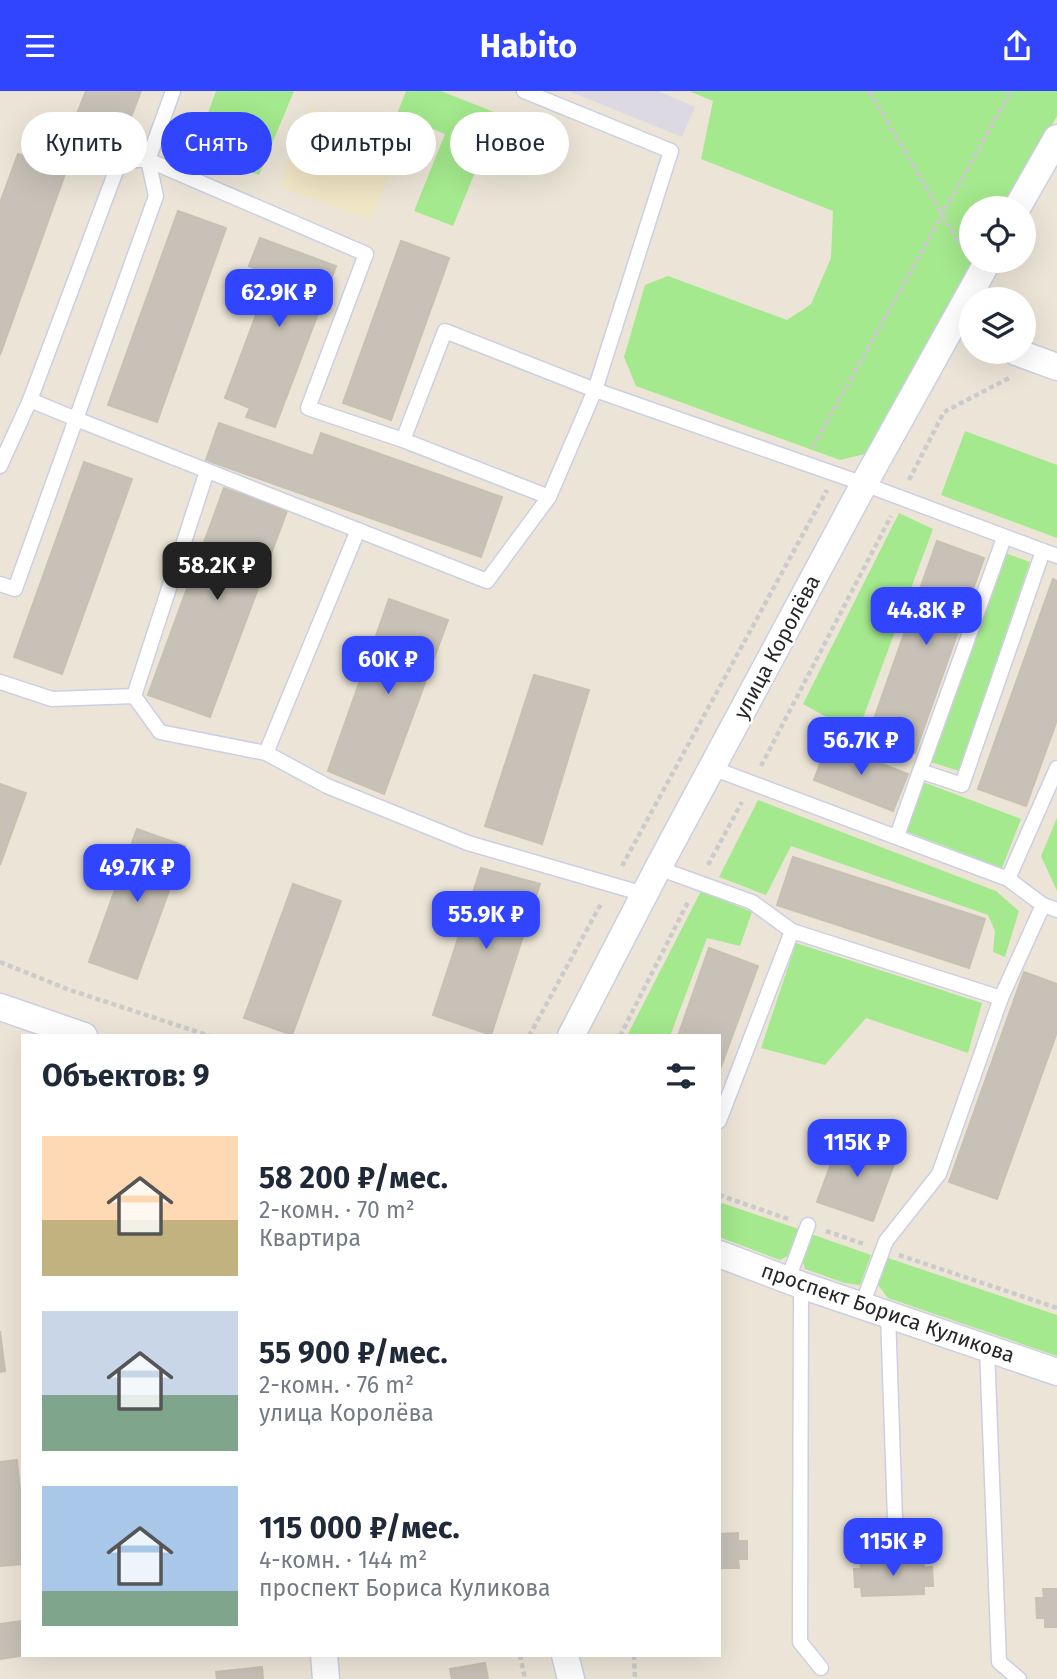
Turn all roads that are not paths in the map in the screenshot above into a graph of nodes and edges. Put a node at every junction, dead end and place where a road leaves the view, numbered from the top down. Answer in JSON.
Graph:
{"nodes":[{"id":1,"x":173,"y":91,"type":"edge"},
{"id":2,"x":524,"y":91,"type":"edge"},
{"id":3,"x":1057,"y":138,"type":"edge"},
{"id":4,"x":148,"y":160,"type":"junction"},
{"id":5,"x":1024,"y":196,"type":"edge"},
{"id":6,"x":959,"y":333,"type":"edge"},
{"id":7,"x":595,"y":390,"type":"junction"},
{"id":8,"x":30,"y":400,"type":"junction"},
{"id":9,"x":76,"y":419,"type":"junction"},
{"id":10,"x":403,"y":440,"type":"junction"},
{"id":11,"x":0,"y":465,"type":"edge"},
{"id":12,"x":207,"y":471,"type":"junction"},
{"id":13,"x":864,"y":484,"type":"junction"},
{"id":14,"x":548,"y":497,"type":"junction"},
{"id":15,"x":358,"y":530,"type":"junction"},
{"id":16,"x":1003,"y":538,"type":"junction"},
{"id":17,"x":1050,"y":553,"type":"edge"},
{"id":18,"x":0,"y":584,"type":"edge"},
{"id":19,"x":0,"y":682,"type":"edge"},
{"id":20,"x":134,"y":696,"type":"junction"},
{"id":21,"x":266,"y":753,"type":"junction"},
{"id":22,"x":712,"y":768,"type":"junction"},
{"id":23,"x":1057,"y":768,"type":"edge"},
{"id":24,"x":920,"y":771,"type":"junction"},
{"id":25,"x":897,"y":836,"type":"junction"},
{"id":26,"x":658,"y":867,"type":"junction"},
{"id":27,"x":1009,"y":879,"type":"junction"},
{"id":28,"x":644,"y":894,"type":"junction"},
{"id":29,"x":1043,"y":905,"type":"junction"},
{"id":30,"x":1057,"y":910,"type":"edge"},
{"id":31,"x":792,"y":931,"type":"junction"},
{"id":32,"x":1001,"y":998,"type":"junction"},
{"id":33,"x":0,"y":1007,"type":"edge"},
{"id":34,"x":78,"y":1034,"type":"edge"},
{"id":35,"x":572,"y":1034,"type":"edge"},
{"id":36,"x":721,"y":1116,"type":"edge"},
{"id":37,"x":808,"y":1226,"type":"dead end"},
{"id":38,"x":867,"y":1246,"type":"dead end"},
{"id":39,"x":881,"y":1253,"type":"junction"},
{"id":40,"x":721,"y":1255,"type":"edge"},
{"id":41,"x":795,"y":1282,"type":"junction"},
{"id":42,"x":862,"y":1305,"type":"junction"},
{"id":43,"x":888,"y":1314,"type":"junction"},
{"id":44,"x":987,"y":1349,"type":"junction"},
{"id":45,"x":1057,"y":1372,"type":"edge"},
{"id":46,"x":896,"y":1549,"type":"dead end"},
{"id":47,"x":324,"y":1657,"type":"edge"},
{"id":48,"x":566,"y":1657,"type":"edge"},
{"id":49,"x":821,"y":1668,"type":"dead end"},
{"id":50,"x":326,"y":1679,"type":"edge"},
{"id":51,"x":571,"y":1679,"type":"edge"},
{"id":52,"x":1019,"y":1679,"type":"edge"}],
"edges":[{"from":1,"to":4,"type":"lane"},
{"from":2,"to":7,"type":"lane"},
{"from":3,"to":5,"type":"street"},
{"from":4,"to":8,"type":"lane"},
{"from":4,"to":9,"type":"lane"},
{"from":4,"to":10,"type":"lane"},
{"from":6,"to":13,"type":"street","name":"улица Королёва"},
{"from":7,"to":10,"type":"lane"},
{"from":7,"to":13,"type":"lane"},
{"from":7,"to":14,"type":"lane"},
{"from":8,"to":9,"type":"lane"},
{"from":8,"to":11,"type":"lane"},
{"from":9,"to":12,"type":"lane"},
{"from":9,"to":18,"type":"lane"},
{"from":10,"to":14,"type":"lane"},
{"from":12,"to":15,"type":"lane"},
{"from":12,"to":20,"type":"lane"},
{"from":13,"to":16,"type":"lane"},
{"from":13,"to":22,"type":"street","name":"улица Королёва"},
{"from":14,"to":15,"type":"lane"},
{"from":15,"to":21,"type":"lane"},
{"from":16,"to":17,"type":"lane"},
{"from":16,"to":24,"type":"lane"},
{"from":17,"to":24,"type":"lane"},
{"from":19,"to":20,"type":"lane"},
{"from":20,"to":21,"type":"lane"},
{"from":21,"to":28,"type":"lane"},
{"from":22,"to":25,"type":"lane"},
{"from":22,"to":26,"type":"street","name":"улица Королёва"},
{"from":23,"to":27,"type":"lane"},
{"from":24,"to":25,"type":"lane"},
{"from":25,"to":27,"type":"lane"},
{"from":26,"to":28,"type":"street","name":"улица Королёва"},
{"from":26,"to":31,"type":"lane"},
{"from":27,"to":29,"type":"lane"},
{"from":28,"to":35,"type":"street","name":"улица Королёва"},
{"from":29,"to":30,"type":"lane"},
{"from":29,"to":32,"type":"lane"},
{"from":31,"to":32,"type":"lane"},
{"from":31,"to":36,"type":"lane"},
{"from":32,"to":39,"type":"lane"},
{"from":33,"to":34,"type":"street"},
{"from":37,"to":41,"type":"lane"},
{"from":38,"to":39,"type":"lane"},
{"from":39,"to":42,"type":"lane"},
{"from":40,"to":41,"type":"street","name":"проспект Бориса Куликова"},
{"from":41,"to":42,"type":"street","name":"проспект Бориса Куликова"},
{"from":41,"to":49,"type":"lane"},
{"from":42,"to":43,"type":"street","name":"проспект Бориса Куликова"},
{"from":43,"to":44,"type":"street","name":"проспект Бориса Куликова"},
{"from":43,"to":46,"type":"lane"},
{"from":44,"to":45,"type":"street","name":"проспект Бориса Куликова"},
{"from":44,"to":52,"type":"lane"},
{"from":47,"to":50,"type":"street"},
{"from":48,"to":51,"type":"street"}]}
